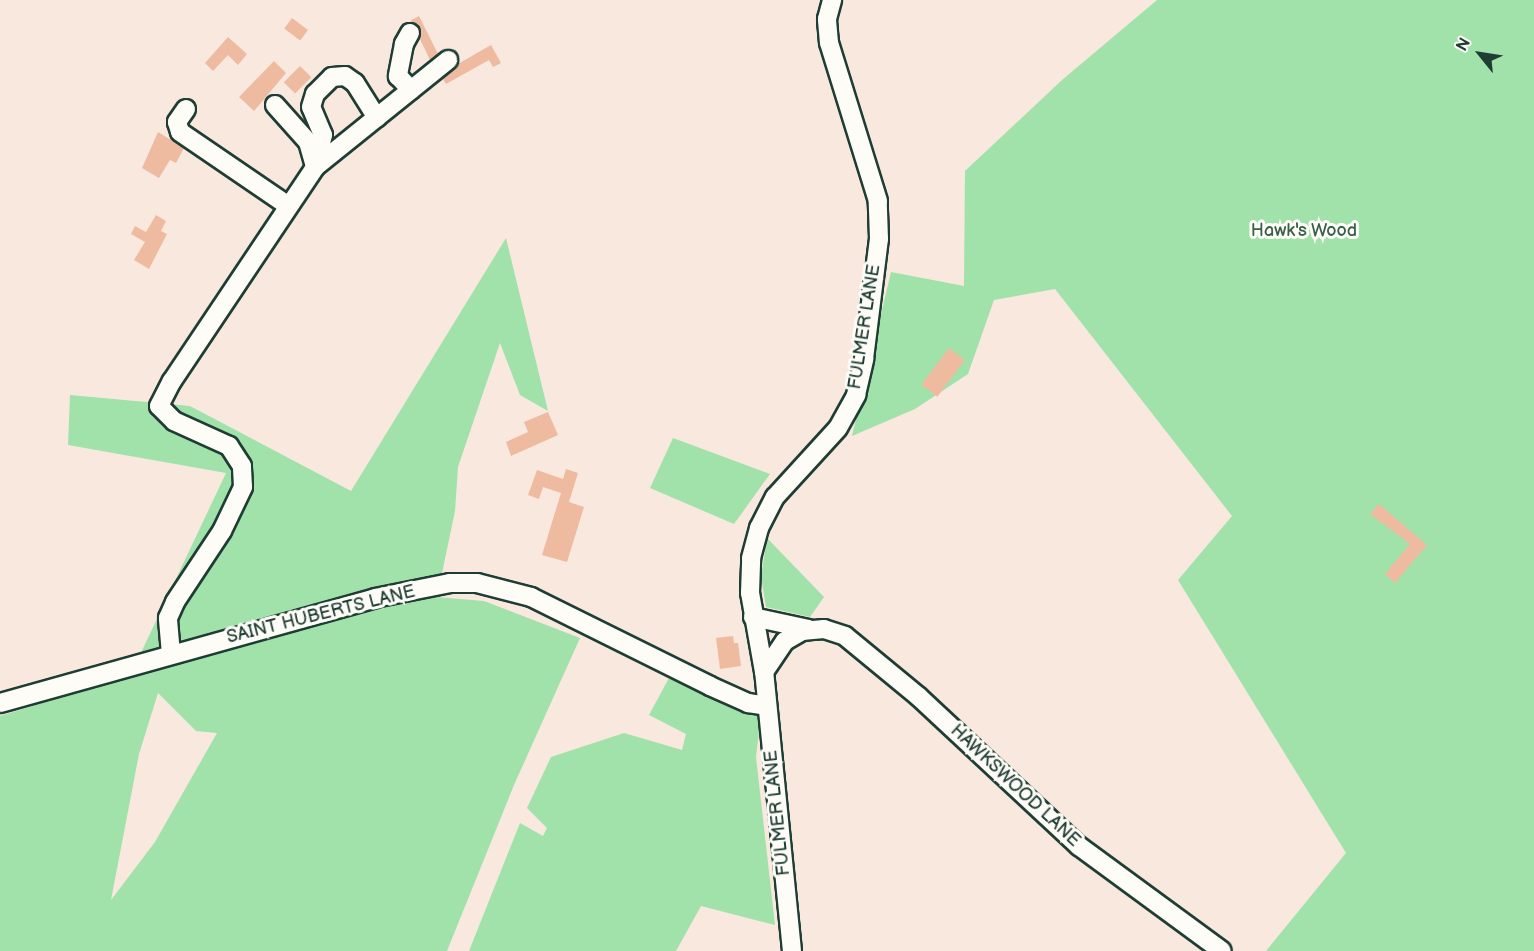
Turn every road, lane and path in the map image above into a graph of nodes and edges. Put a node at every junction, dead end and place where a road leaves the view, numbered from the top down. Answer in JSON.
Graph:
{"nodes":[{"id":1,"x":832,"y":0,"type":"edge"},
{"id":2,"x":410,"y":33,"type":"dead end"},
{"id":3,"x":448,"y":60,"type":"dead end"},
{"id":4,"x":411,"y":90,"type":"junction"},
{"id":5,"x":275,"y":105,"type":"dead end"},
{"id":6,"x":186,"y":109,"type":"dead end"},
{"id":7,"x":382,"y":114,"type":"junction"},
{"id":8,"x":315,"y":166,"type":"junction"},
{"id":9,"x":287,"y":205,"type":"junction"},
{"id":10,"x":753,"y":617,"type":"junction"},
{"id":11,"x":809,"y":629,"type":"junction"},
{"id":12,"x":171,"y":654,"type":"junction"},
{"id":13,"x":764,"y":672,"type":"junction"},
{"id":14,"x":0,"y":703,"type":"edge"},
{"id":15,"x":767,"y":706,"type":"junction"},
{"id":16,"x":792,"y":951,"type":"edge"},
{"id":17,"x":1222,"y":951,"type":"edge"}],
"edges":[{"from":1,"to":10,"type":"street","name":"FULMER LANE"},
{"from":2,"to":4,"type":"street"},
{"from":3,"to":4,"type":"street"},
{"from":4,"to":7,"type":"street"},
{"from":5,"to":8,"type":"street"},
{"from":6,"to":9,"type":"street"},
{"from":7,"to":8,"type":"street"},
{"from":7,"to":8,"type":"street"},
{"from":8,"to":9,"type":"street"},
{"from":9,"to":12,"type":"street"},
{"from":10,"to":11,"type":"street","name":"HAWKSWOOD LANE"},
{"from":10,"to":13,"type":"street","name":"FULMER LANE"},
{"from":11,"to":13,"type":"street"},
{"from":11,"to":17,"type":"street","name":"HAWKSWOOD LANE"},
{"from":12,"to":14,"type":"street","name":"SAINT HUBERTS LANE"},
{"from":12,"to":15,"type":"street","name":"SAINT HUBERTS LANE"},
{"from":13,"to":15,"type":"street","name":"FULMER LANE"},
{"from":15,"to":16,"type":"street","name":"FULMER LANE"}]}
